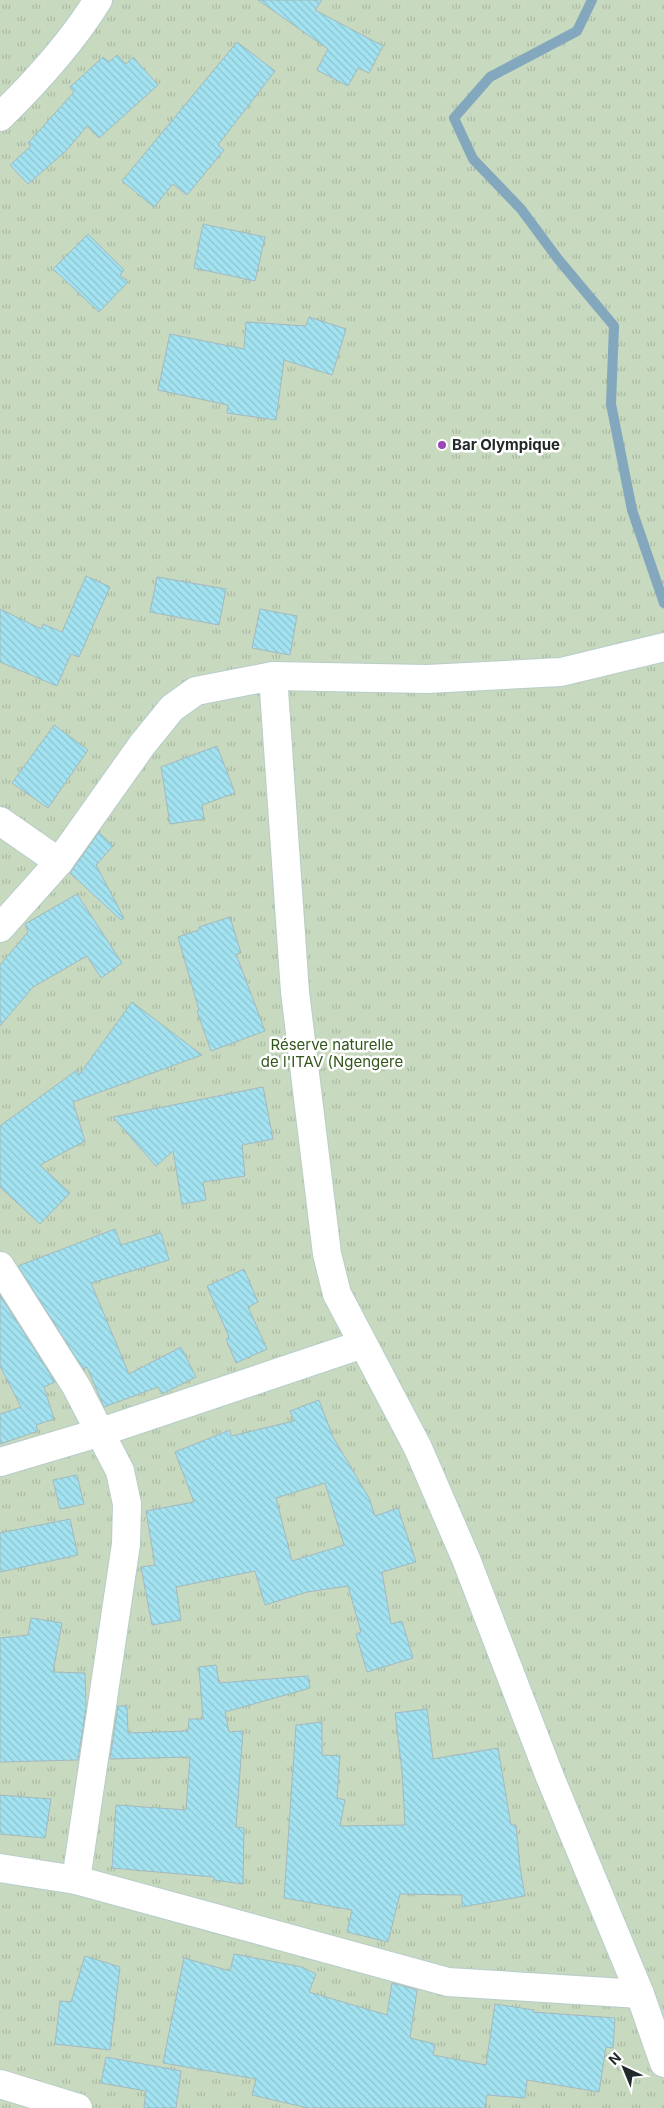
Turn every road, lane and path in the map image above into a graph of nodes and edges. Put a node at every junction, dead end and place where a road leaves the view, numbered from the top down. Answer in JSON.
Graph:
{"nodes":[{"id":1,"x":98,"y":0,"type":"edge"},
{"id":2,"x":0,"y":117,"type":"edge"},
{"id":3,"x":664,"y":647,"type":"edge"},
{"id":4,"x":273,"y":676,"type":"junction"},
{"id":5,"x":0,"y":821,"type":"edge"},
{"id":6,"x":59,"y":862,"type":"junction"},
{"id":7,"x":0,"y":928,"type":"edge"},
{"id":8,"x":0,"y":1266,"type":"edge"},
{"id":9,"x":364,"y":1344,"type":"junction"},
{"id":10,"x":101,"y":1432,"type":"junction"},
{"id":11,"x":0,"y":1462,"type":"edge"},
{"id":12,"x":0,"y":1868,"type":"edge"},
{"id":13,"x":76,"y":1880,"type":"junction"},
{"id":14,"x":640,"y":1994,"type":"junction"},
{"id":15,"x":664,"y":2063,"type":"edge"},
{"id":16,"x":0,"y":2084,"type":"edge"},
{"id":17,"x":78,"y":2108,"type":"edge"}],
"edges":[{"from":1,"to":2,"type":"street"},
{"from":3,"to":4,"type":"street"},
{"from":4,"to":6,"type":"street"},
{"from":4,"to":9,"type":"street"},
{"from":5,"to":6,"type":"street"},
{"from":6,"to":7,"type":"street"},
{"from":8,"to":10,"type":"street"},
{"from":9,"to":10,"type":"street"},
{"from":9,"to":14,"type":"street"},
{"from":10,"to":11,"type":"street"},
{"from":10,"to":13,"type":"street"},
{"from":12,"to":13,"type":"street"},
{"from":13,"to":14,"type":"street"},
{"from":14,"to":15,"type":"street"},
{"from":16,"to":17,"type":"street"}]}
